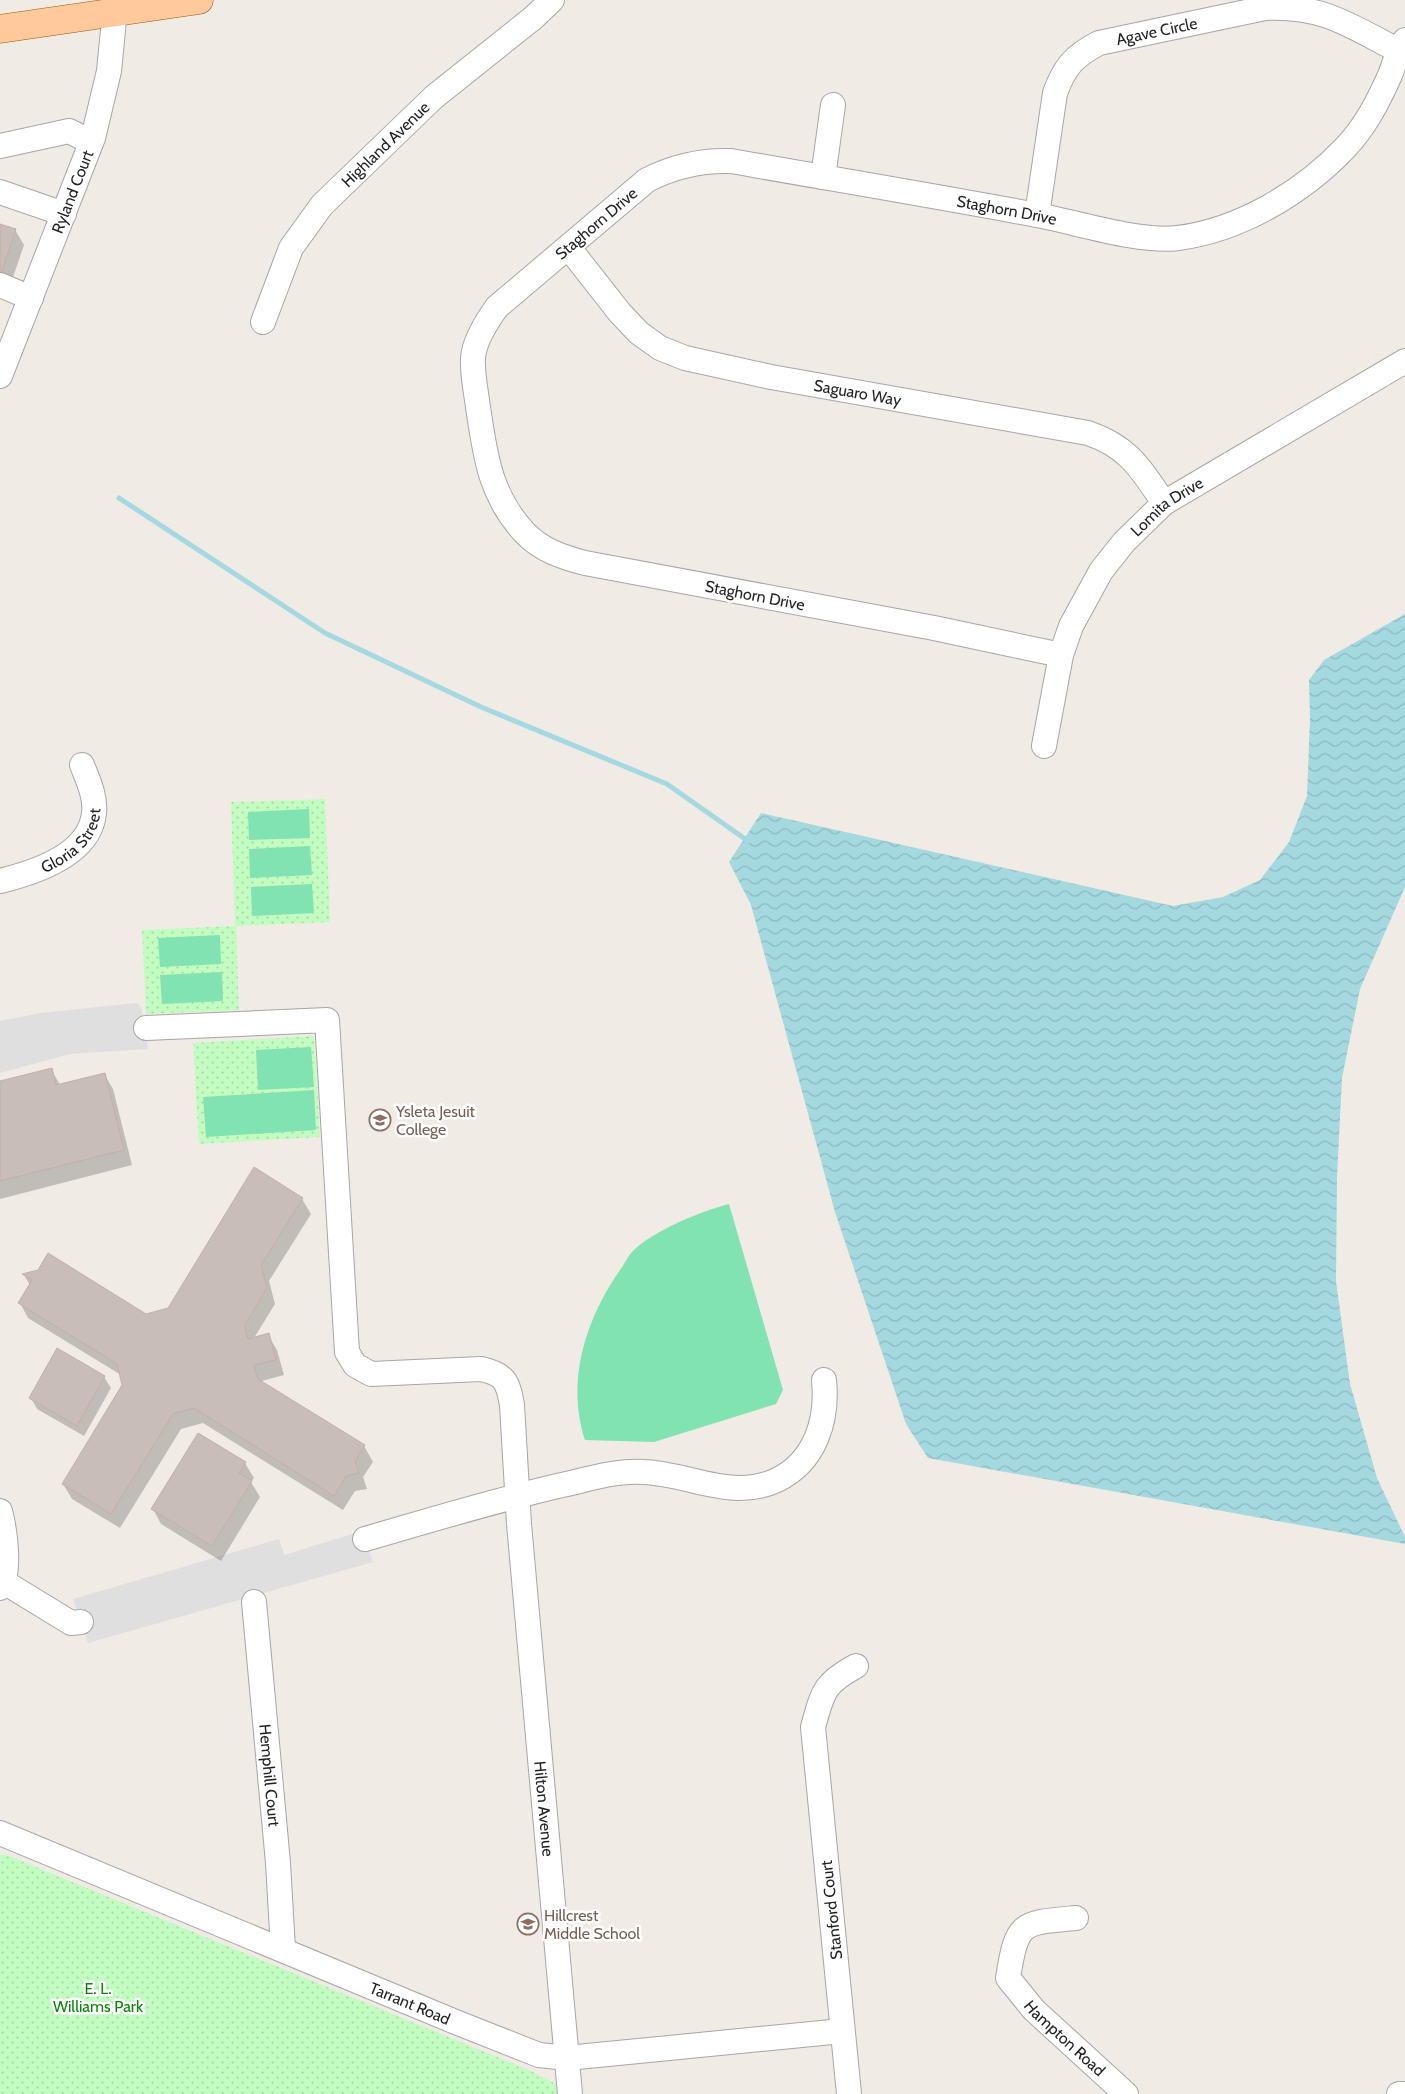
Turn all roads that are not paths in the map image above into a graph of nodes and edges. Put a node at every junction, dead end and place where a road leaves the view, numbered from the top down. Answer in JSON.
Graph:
{"nodes":[{"id":1,"x":199,"y":0,"type":"edge"},
{"id":2,"x":552,"y":0,"type":"edge"},
{"id":3,"x":115,"y":6,"type":"edge"},
{"id":4,"x":0,"y":29,"type":"edge"},
{"id":5,"x":1401,"y":45,"type":"edge"},
{"id":6,"x":833,"y":105,"type":"dead end"},
{"id":7,"x":91,"y":142,"type":"junction"},
{"id":8,"x":0,"y":146,"type":"edge"},
{"id":9,"x":823,"y":177,"type":"junction"},
{"id":10,"x":0,"y":192,"type":"edge"},
{"id":11,"x":64,"y":214,"type":"junction"},
{"id":12,"x":1037,"y":215,"type":"junction"},
{"id":13,"x":569,"y":248,"type":"junction"},
{"id":14,"x":0,"y":285,"type":"edge"},
{"id":15,"x":31,"y":298,"type":"junction"},
{"id":16,"x":263,"y":322,"type":"dead end"},
{"id":17,"x":1405,"y":361,"type":"edge"},
{"id":18,"x":0,"y":376,"type":"edge"},
{"id":19,"x":1164,"y":503,"type":"junction"},
{"id":20,"x":1060,"y":655,"type":"junction"},
{"id":21,"x":1044,"y":746,"type":"dead end"},
{"id":22,"x":82,"y":766,"type":"dead end"},
{"id":23,"x":0,"y":881,"type":"edge"},
{"id":24,"x":146,"y":1028,"type":"dead end"},
{"id":25,"x":824,"y":1380,"type":"dead end"},
{"id":26,"x":518,"y":1495,"type":"junction"},
{"id":27,"x":0,"y":1511,"type":"edge"},
{"id":28,"x":365,"y":1539,"type":"dead end"},
{"id":29,"x":2,"y":1585,"type":"edge"},
{"id":30,"x":254,"y":1602,"type":"dead end"},
{"id":31,"x":81,"y":1622,"type":"dead end"},
{"id":32,"x":856,"y":1666,"type":"dead end"},
{"id":33,"x":0,"y":1833,"type":"edge"},
{"id":34,"x":1076,"y":1918,"type":"dead end"},
{"id":35,"x":283,"y":1949,"type":"junction"},
{"id":36,"x":842,"y":2031,"type":"junction"},
{"id":37,"x":567,"y":2058,"type":"junction"},
{"id":38,"x":570,"y":2094,"type":"edge"},
{"id":39,"x":849,"y":2094,"type":"edge"},
{"id":40,"x":1126,"y":2094,"type":"edge"},
{"id":41,"x":1399,"y":2094,"type":"edge"},
{"id":42,"x":1405,"y":2094,"type":"edge"}],
"edges":[{"from":1,"to":3,"type":"main road"},
{"from":2,"to":16,"type":"street","name":"Highland Avenue"},
{"from":3,"to":4,"type":"main road"},
{"from":3,"to":7,"type":"street","name":"Ryland Court"},
{"from":5,"to":12,"type":"street","name":"Staghorn Drive"},
{"from":5,"to":12,"type":"street","name":"Agave Circle"},
{"from":6,"to":9,"type":"street"},
{"from":7,"to":8,"type":"street"},
{"from":7,"to":11,"type":"street","name":"Ryland Court"},
{"from":9,"to":12,"type":"street","name":"Staghorn Drive"},
{"from":9,"to":13,"type":"street","name":"Staghorn Drive"},
{"from":10,"to":11,"type":"street"},
{"from":11,"to":15,"type":"street","name":"Ryland Court"},
{"from":13,"to":19,"type":"street","name":"Saguaro Way"},
{"from":13,"to":20,"type":"street","name":"Staghorn Drive"},
{"from":14,"to":15,"type":"street"},
{"from":15,"to":18,"type":"street","name":"Ryland Court"},
{"from":17,"to":19,"type":"street","name":"Lomita Drive"},
{"from":19,"to":20,"type":"street","name":"Lomita Drive"},
{"from":20,"to":21,"type":"street","name":"Lomita Drive"},
{"from":22,"to":23,"type":"street","name":"Gloria Street"},
{"from":24,"to":26,"type":"street","name":"Hilton Avenue"},
{"from":25,"to":26,"type":"street"},
{"from":26,"to":28,"type":"street"},
{"from":26,"to":37,"type":"street","name":"Hilton Avenue"},
{"from":27,"to":29,"type":"street"},
{"from":29,"to":31,"type":"street"},
{"from":30,"to":35,"type":"street","name":"Hemphill Court"},
{"from":32,"to":36,"type":"street","name":"Stanford Court"},
{"from":33,"to":35,"type":"street","name":"Tarrant Road"},
{"from":34,"to":40,"type":"street","name":"Hampton Road"},
{"from":35,"to":37,"type":"street","name":"Tarrant Road"},
{"from":36,"to":37,"type":"street","name":"Tarrant Road"},
{"from":36,"to":39,"type":"street","name":"Stanford Court"},
{"from":37,"to":38,"type":"street","name":"Hilton Avenue"},
{"from":41,"to":42,"type":"street"}]}
